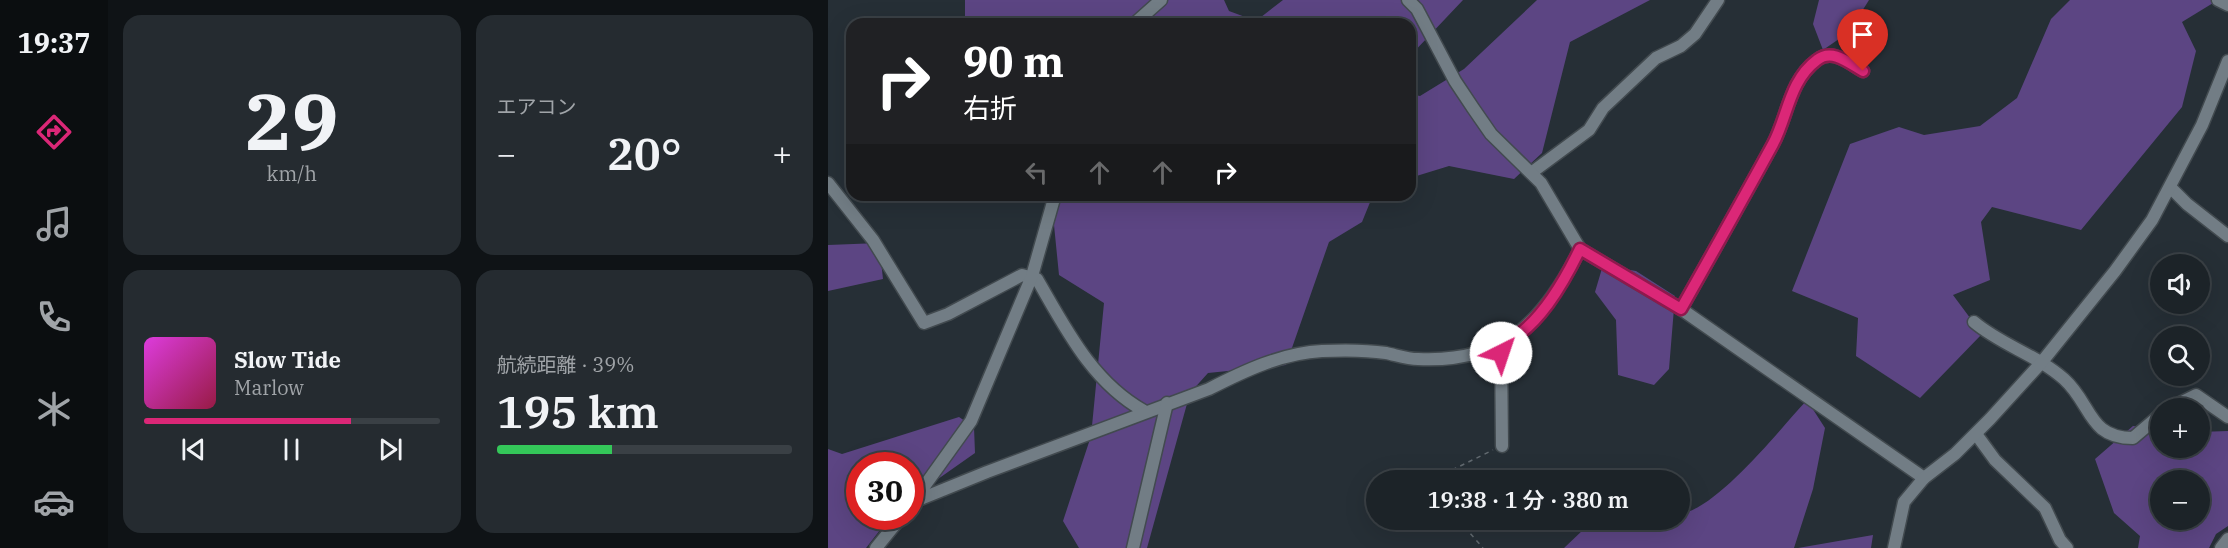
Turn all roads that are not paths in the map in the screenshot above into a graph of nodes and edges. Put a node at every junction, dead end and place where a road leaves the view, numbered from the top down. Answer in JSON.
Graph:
{"nodes":[{"id":1,"x":1161,"y":0,"type":"edge"},
{"id":2,"x":1408,"y":0,"type":"edge"},
{"id":3,"x":1718,"y":0,"type":"edge"},
{"id":4,"x":2218,"y":0,"type":"edge"},
{"id":5,"x":2228,"y":6,"type":"edge"},
{"id":6,"x":1141,"y":18,"type":"edge"},
{"id":7,"x":2228,"y":61,"type":"edge"},
{"id":8,"x":1863,"y":71,"type":"dead end"},
{"id":9,"x":1531,"y":173,"type":"junction"},
{"id":10,"x":828,"y":183,"type":"edge"},
{"id":11,"x":2171,"y":188,"type":"junction"},
{"id":12,"x":1053,"y":201,"type":"edge"},
{"id":13,"x":2228,"y":236,"type":"edge"},
{"id":14,"x":1580,"y":249,"type":"junction"},
{"id":15,"x":1032,"y":276,"type":"junction"},
{"id":16,"x":1681,"y":309,"type":"junction"},
{"id":17,"x":1974,"y":322,"type":"dead end"},
{"id":18,"x":1501,"y":344,"type":"junction"},
{"id":19,"x":2041,"y":363,"type":"junction"},
{"id":20,"x":1167,"y":403,"type":"junction"},
{"id":21,"x":2210,"y":405,"type":"edge"},
{"id":22,"x":1144,"y":411,"type":"junction"},
{"id":23,"x":2228,"y":417,"type":"edge"},
{"id":24,"x":2150,"y":424,"type":"edge"},
{"id":25,"x":1976,"y":434,"type":"junction"},
{"id":26,"x":1502,"y":446,"type":"road end"},
{"id":27,"x":1924,"y":478,"type":"junction"},
{"id":28,"x":924,"y":487,"type":"edge"},
{"id":29,"x":924,"y":499,"type":"edge"},
{"id":30,"x":891,"y":530,"type":"edge"},
{"id":31,"x":2228,"y":539,"type":"edge"},
{"id":32,"x":876,"y":548,"type":"edge"},
{"id":33,"x":1133,"y":548,"type":"edge"},
{"id":34,"x":1894,"y":548,"type":"edge"},
{"id":35,"x":2067,"y":548,"type":"edge"},
{"id":36,"x":2221,"y":548,"type":"edge"}],
"edges":[{"from":1,"to":6,"type":"street"},
{"from":2,"to":9,"type":"street"},
{"from":3,"to":9,"type":"street"},
{"from":4,"to":5,"type":"street"},
{"from":7,"to":11,"type":"street"},
{"from":8,"to":16,"type":"street"},
{"from":9,"to":14,"type":"street"},
{"from":10,"to":15,"type":"street"},
{"from":11,"to":13,"type":"street"},
{"from":11,"to":19,"type":"street"},
{"from":12,"to":15,"type":"street"},
{"from":14,"to":16,"type":"street"},
{"from":14,"to":18,"type":"street"},
{"from":15,"to":22,"type":"street"},
{"from":15,"to":28,"type":"street"},
{"from":16,"to":27,"type":"street"},
{"from":17,"to":19,"type":"street"},
{"from":18,"to":20,"type":"street"},
{"from":18,"to":26,"type":"street"},
{"from":19,"to":24,"type":"street"},
{"from":19,"to":25,"type":"street"},
{"from":20,"to":22,"type":"street"},
{"from":20,"to":33,"type":"street"},
{"from":21,"to":23,"type":"street"},
{"from":22,"to":29,"type":"street"},
{"from":25,"to":27,"type":"street"},
{"from":25,"to":35,"type":"street"},
{"from":27,"to":34,"type":"street"},
{"from":30,"to":32,"type":"street"},
{"from":31,"to":36,"type":"street"}]}
